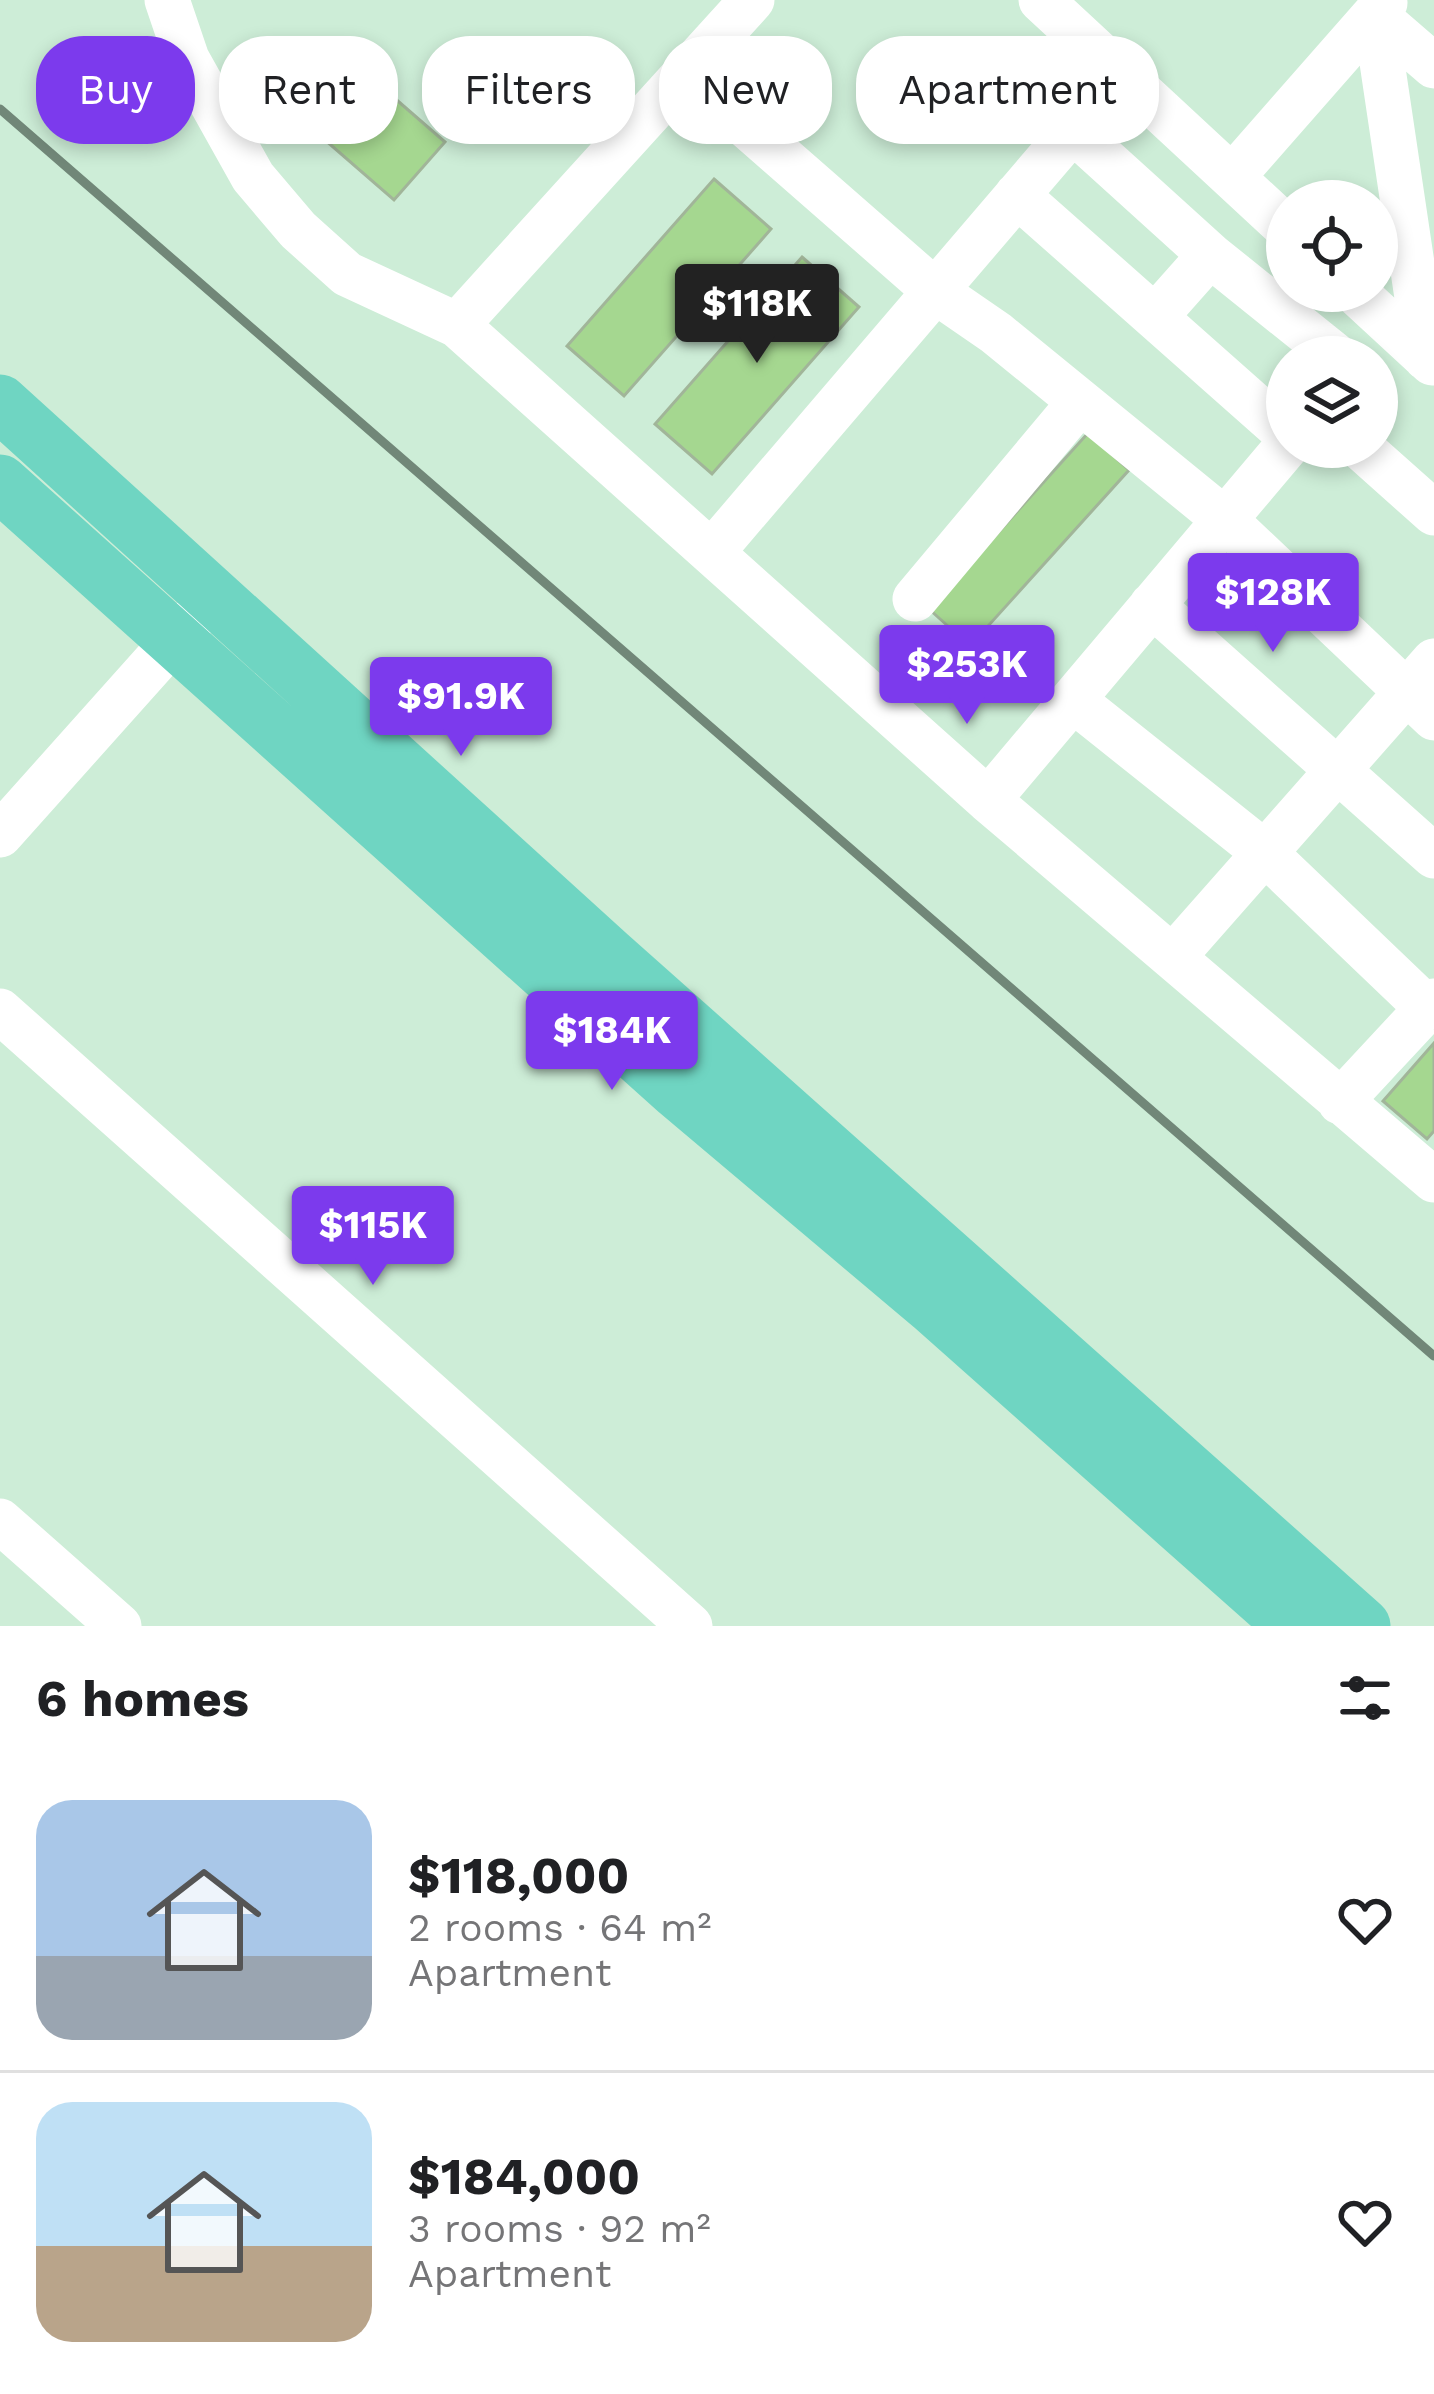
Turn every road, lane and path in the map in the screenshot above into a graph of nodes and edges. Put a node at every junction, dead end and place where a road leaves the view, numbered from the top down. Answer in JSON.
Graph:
{"nodes":[{"id":1,"x":167,"y":0,"type":"edge"},
{"id":2,"x":752,"y":0,"type":"edge"},
{"id":3,"x":1041,"y":0,"type":"edge"},
{"id":4,"x":1381,"y":8,"type":"edge"},
{"id":5,"x":719,"y":36,"type":"edge"},
{"id":6,"x":1080,"y":36,"type":"edge"},
{"id":7,"x":1434,"y":66,"type":"edge"},
{"id":8,"x":659,"y":103,"type":"edge"},
{"id":9,"x":1159,"y":109,"type":"edge"},
{"id":10,"x":767,"y":144,"type":"edge"},
{"id":11,"x":1061,"y":144,"type":"edge"},
{"id":12,"x":1088,"y":144,"type":"edge"},
{"id":13,"x":1233,"y":176,"type":"junction"},
{"id":14,"x":1017,"y":195,"type":"junction"},
{"id":15,"x":1266,"y":208,"type":"edge"},
{"id":16,"x":1210,"y":255,"type":"junction"},
{"id":17,"x":935,"y":290,"type":"junction"},
{"id":18,"x":1155,"y":317,"type":"junction"},
{"id":19,"x":457,"y":325,"type":"junction"},
{"id":20,"x":1310,"y":336,"type":"edge"},
{"id":21,"x":1398,"y":349,"type":"edge"},
{"id":22,"x":1430,"y":361,"type":"edge"},
{"id":23,"x":1080,"y":402,"type":"junction"},
{"id":24,"x":0,"y":403,"type":"edge"},
{"id":25,"x":1266,"y":415,"type":"edge"},
{"id":26,"x":1268,"y":468,"type":"edge"},
{"id":27,"x":1384,"y":468,"type":"edge"},
{"id":28,"x":0,"y":483,"type":"edge"},
{"id":29,"x":1434,"y":513,"type":"edge"},
{"id":30,"x":1224,"y":519,"type":"junction"},
{"id":31,"x":712,"y":552,"type":"junction"},
{"id":32,"x":915,"y":599,"type":"dead end"},
{"id":33,"x":1152,"y":604,"type":"junction"},
{"id":34,"x":195,"y":616,"type":"junction"},
{"id":35,"x":1424,"y":690,"type":"edge"},
{"id":36,"x":1073,"y":700,"type":"junction"},
{"id":37,"x":1340,"y":768,"type":"junction"},
{"id":38,"x":988,"y":800,"type":"junction"},
{"id":39,"x":0,"y":835,"type":"edge"},
{"id":40,"x":1265,"y":853,"type":"junction"},
{"id":41,"x":1434,"y":856,"type":"edge"},
{"id":42,"x":1173,"y":957,"type":"junction"},
{"id":43,"x":1431,"y":1005,"type":"edge"},
{"id":44,"x":0,"y":1011,"type":"edge"},
{"id":45,"x":1340,"y":1102,"type":"junction"},
{"id":46,"x":1434,"y":1180,"type":"edge"},
{"id":47,"x":0,"y":1521,"type":"edge"},
{"id":48,"x":119,"y":1626,"type":"edge"},
{"id":49,"x":690,"y":1626,"type":"edge"},
{"id":50,"x":1294,"y":1626,"type":"edge"},
{"id":51,"x":1362,"y":1626,"type":"edge"}],
"edges":[{"from":1,"to":19,"type":"street"},
{"from":2,"to":5,"type":"street"},
{"from":3,"to":6,"type":"street"},
{"from":4,"to":7,"type":"street"},
{"from":4,"to":13,"type":"street"},
{"from":4,"to":22,"type":"street"},
{"from":8,"to":19,"type":"street"},
{"from":9,"to":13,"type":"street"},
{"from":10,"to":17,"type":"street"},
{"from":11,"to":14,"type":"street"},
{"from":12,"to":16,"type":"street"},
{"from":13,"to":15,"type":"street"},
{"from":14,"to":17,"type":"street"},
{"from":14,"to":18,"type":"street"},
{"from":16,"to":18,"type":"street"},
{"from":16,"to":20,"type":"street"},
{"from":17,"to":23,"type":"street"},
{"from":17,"to":31,"type":"street"},
{"from":18,"to":25,"type":"street"},
{"from":19,"to":31,"type":"street"},
{"from":21,"to":22,"type":"street"},
{"from":23,"to":30,"type":"street"},
{"from":23,"to":32,"type":"street"},
{"from":24,"to":34,"type":"main road"},
{"from":26,"to":30,"type":"street"},
{"from":27,"to":29,"type":"street"},
{"from":28,"to":34,"type":"main road"},
{"from":30,"to":33,"type":"street"},
{"from":30,"to":35,"type":"street"},
{"from":31,"to":38,"type":"street"},
{"from":33,"to":36,"type":"street"},
{"from":33,"to":37,"type":"street"},
{"from":34,"to":39,"type":"street"},
{"from":34,"to":50,"type":"main road"},
{"from":34,"to":51,"type":"main road"},
{"from":35,"to":37,"type":"street"},
{"from":36,"to":38,"type":"street"},
{"from":36,"to":40,"type":"street"},
{"from":37,"to":40,"type":"street"},
{"from":37,"to":41,"type":"street"},
{"from":38,"to":42,"type":"street"},
{"from":40,"to":42,"type":"street"},
{"from":40,"to":43,"type":"street"},
{"from":42,"to":45,"type":"street"},
{"from":43,"to":45,"type":"street"},
{"from":44,"to":49,"type":"street"},
{"from":45,"to":46,"type":"street"},
{"from":47,"to":48,"type":"street"}]}
